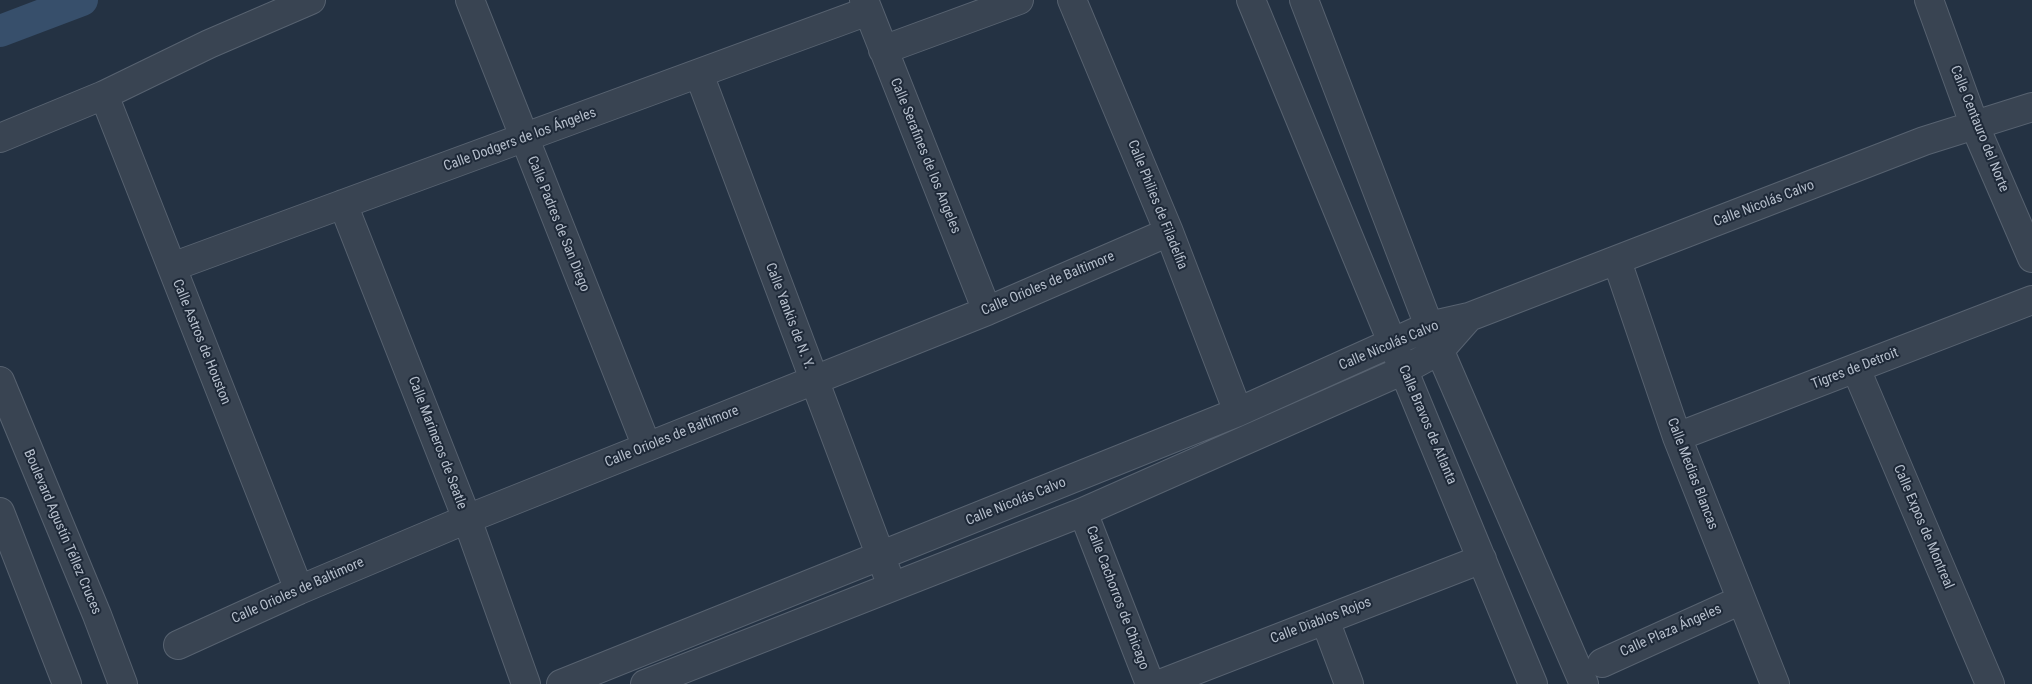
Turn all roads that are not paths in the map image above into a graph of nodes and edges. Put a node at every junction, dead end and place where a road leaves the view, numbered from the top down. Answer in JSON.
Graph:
{"nodes":[{"id":1,"x":311,"y":0,"type":"edge"},
{"id":2,"x":470,"y":0,"type":"edge"},
{"id":3,"x":1019,"y":0,"type":"edge"},
{"id":4,"x":1072,"y":0,"type":"edge"},
{"id":5,"x":1251,"y":0,"type":"edge"},
{"id":6,"x":1304,"y":0,"type":"edge"},
{"id":7,"x":1929,"y":0,"type":"edge"},
{"id":8,"x":866,"y":5,"type":"edge"},
{"id":9,"x":883,"y":50,"type":"junction"},
{"id":10,"x":699,"y":74,"type":"junction"},
{"id":11,"x":104,"y":95,"type":"junction"},
{"id":12,"x":2032,"y":107,"type":"edge"},
{"id":13,"x":1974,"y":124,"type":"junction"},
{"id":14,"x":0,"y":138,"type":"edge"},
{"id":15,"x":524,"y":139,"type":"junction"},
{"id":16,"x":343,"y":204,"type":"junction"},
{"id":17,"x":1169,"y":232,"type":"junction"},
{"id":18,"x":2032,"y":258,"type":"edge"},
{"id":19,"x":1617,"y":261,"type":"junction"},
{"id":20,"x":172,"y":267,"type":"junction"},
{"id":21,"x":2032,"y":300,"type":"edge"},
{"id":22,"x":987,"y":311,"type":"junction"},
{"id":23,"x":1434,"y":338,"type":"junction"},
{"id":24,"x":1392,"y":342,"type":"junction"},
{"id":25,"x":1856,"y":369,"type":"junction"},
{"id":26,"x":1404,"y":370,"type":"junction"},
{"id":27,"x":813,"y":379,"type":"junction"},
{"id":28,"x":0,"y":382,"type":"edge"},
{"id":29,"x":1238,"y":412,"type":"junction"},
{"id":30,"x":1677,"y":437,"type":"junction"},
{"id":31,"x":647,"y":447,"type":"junction"},
{"id":32,"x":0,"y":512,"type":"edge"},
{"id":33,"x":1083,"y":512,"type":"junction"},
{"id":34,"x":467,"y":519,"type":"junction"},
{"id":35,"x":880,"y":557,"type":"junction"},
{"id":36,"x":1482,"y":559,"type":"junction"},
{"id":37,"x":892,"y":586,"type":"junction"},
{"id":38,"x":299,"y":590,"type":"junction"},
{"id":39,"x":1741,"y":600,"type":"junction"},
{"id":40,"x":1325,"y":620,"type":"junction"},
{"id":41,"x":178,"y":645,"type":"dead end"},
{"id":42,"x":1602,"y":663,"type":"dead end"},
{"id":43,"x":705,"y":672,"type":"edge"},
{"id":44,"x":67,"y":684,"type":"edge"},
{"id":45,"x":123,"y":684,"type":"edge"},
{"id":46,"x":526,"y":684,"type":"edge"},
{"id":47,"x":561,"y":684,"type":"edge"},
{"id":48,"x":646,"y":684,"type":"edge"},
{"id":49,"x":1150,"y":684,"type":"edge"},
{"id":50,"x":1160,"y":684,"type":"edge"},
{"id":51,"x":1349,"y":684,"type":"edge"},
{"id":52,"x":1534,"y":684,"type":"edge"},
{"id":53,"x":1584,"y":684,"type":"edge"},
{"id":54,"x":1775,"y":684,"type":"edge"},
{"id":55,"x":1990,"y":684,"type":"edge"}],
"edges":[{"from":1,"to":11,"type":"street"},
{"from":2,"to":15,"type":"street","name":"Calle Padres de San Diego"},
{"from":3,"to":9,"type":"street"},
{"from":4,"to":17,"type":"street","name":"Calle Philies de Filadelfia"},
{"from":5,"to":24,"type":"street","name":"Calle Bravos de Atlanta"},
{"from":6,"to":23,"type":"street"},
{"from":7,"to":13,"type":"street","name":"Calle Centauro del Norte"},
{"from":8,"to":9,"type":"street","name":"Calle Serafines de los Angeles"},
{"from":8,"to":10,"type":"street","name":"Calle Dodgers de los Ángeles"},
{"from":9,"to":22,"type":"street","name":"Calle Serafines de los Angeles"},
{"from":10,"to":15,"type":"street","name":"Calle Dodgers de los Ángeles"},
{"from":10,"to":27,"type":"street","name":"Calle Yankis de N. Y."},
{"from":11,"to":14,"type":"street"},
{"from":11,"to":20,"type":"street","name":"Calle Astros de Houston"},
{"from":12,"to":13,"type":"street","name":"Calle Nicolás Calvo"},
{"from":13,"to":18,"type":"street","name":"Calle Centauro del Norte"},
{"from":13,"to":19,"type":"street","name":"Calle Nicolás Calvo"},
{"from":15,"to":16,"type":"street","name":"Calle Dodgers de los Ángeles"},
{"from":15,"to":31,"type":"street","name":"Calle Padres de San Diego"},
{"from":16,"to":20,"type":"street","name":"Calle Dodgers de los Ángeles"},
{"from":16,"to":34,"type":"street","name":"Calle Marineros de Seatle"},
{"from":17,"to":22,"type":"street","name":"Calle Orioles de Baltimore"},
{"from":17,"to":29,"type":"street","name":"Calle Philies de Filadelfia"},
{"from":19,"to":23,"type":"street","name":"Calle Nicolás Calvo"},
{"from":19,"to":30,"type":"street","name":"Calle Medias Blancas"},
{"from":20,"to":38,"type":"street","name":"Calle Astros de Houston"},
{"from":21,"to":25,"type":"street","name":"Tigres de Detroit"},
{"from":22,"to":27,"type":"street","name":"Calle Orioles de Baltimore"},
{"from":23,"to":24,"type":"street","name":"Calle Nicolás Calvo"},
{"from":23,"to":26,"type":"street","name":"Calle Nicolás Calvo"},
{"from":23,"to":53,"type":"street"},
{"from":24,"to":26,"type":"street","name":"Calle Bravos de Atlanta"},
{"from":24,"to":29,"type":"street","name":"Calle Nicolás Calvo"},
{"from":25,"to":30,"type":"street","name":"Tigres de Detroit"},
{"from":25,"to":55,"type":"street","name":"Calle Expos de Montreal"},
{"from":26,"to":33,"type":"street","name":"Calle Nicolás Calvo"},
{"from":26,"to":36,"type":"street","name":"Calle Bravos de Atlanta"},
{"from":27,"to":31,"type":"street","name":"Calle Orioles de Baltimore"},
{"from":27,"to":35,"type":"street","name":"Calle Yankis de N. Y."},
{"from":28,"to":45,"type":"street","name":"Boulevard Agustín Téllez Cruces"},
{"from":29,"to":35,"type":"street","name":"Calle Nicolás Calvo"},
{"from":30,"to":39,"type":"street","name":"Calle Medias Blancas"},
{"from":31,"to":34,"type":"street","name":"Calle Orioles de Baltimore"},
{"from":32,"to":44,"type":"street"},
{"from":33,"to":37,"type":"street","name":"Calle Nicolás Calvo"},
{"from":33,"to":49,"type":"street","name":"Calle Cachorros de Chicago"},
{"from":34,"to":38,"type":"street","name":"Calle Orioles de Baltimore"},
{"from":34,"to":46,"type":"street","name":"Calle Marineros de Seatle"},
{"from":35,"to":37,"type":"street","name":"Calle Yankis de N. Y."},
{"from":35,"to":47,"type":"street","name":"Calle Nicolás Calvo"},
{"from":36,"to":40,"type":"street","name":"Calle Diablos Rojos"},
{"from":36,"to":52,"type":"street","name":"Calle Bravos de Atlanta"},
{"from":37,"to":43,"type":"street","name":"Calle Nicolás Calvo"},
{"from":38,"to":41,"type":"street","name":"Calle Orioles de Baltimore"},
{"from":39,"to":42,"type":"street","name":"Calle Plaza Ángeles"},
{"from":39,"to":54,"type":"street","name":"Calle Medias Blancas"},
{"from":40,"to":50,"type":"street","name":"Calle Diablos Rojos"},
{"from":40,"to":51,"type":"street"},
{"from":43,"to":48,"type":"street","name":"Calle Nicolás Calvo"}]}
